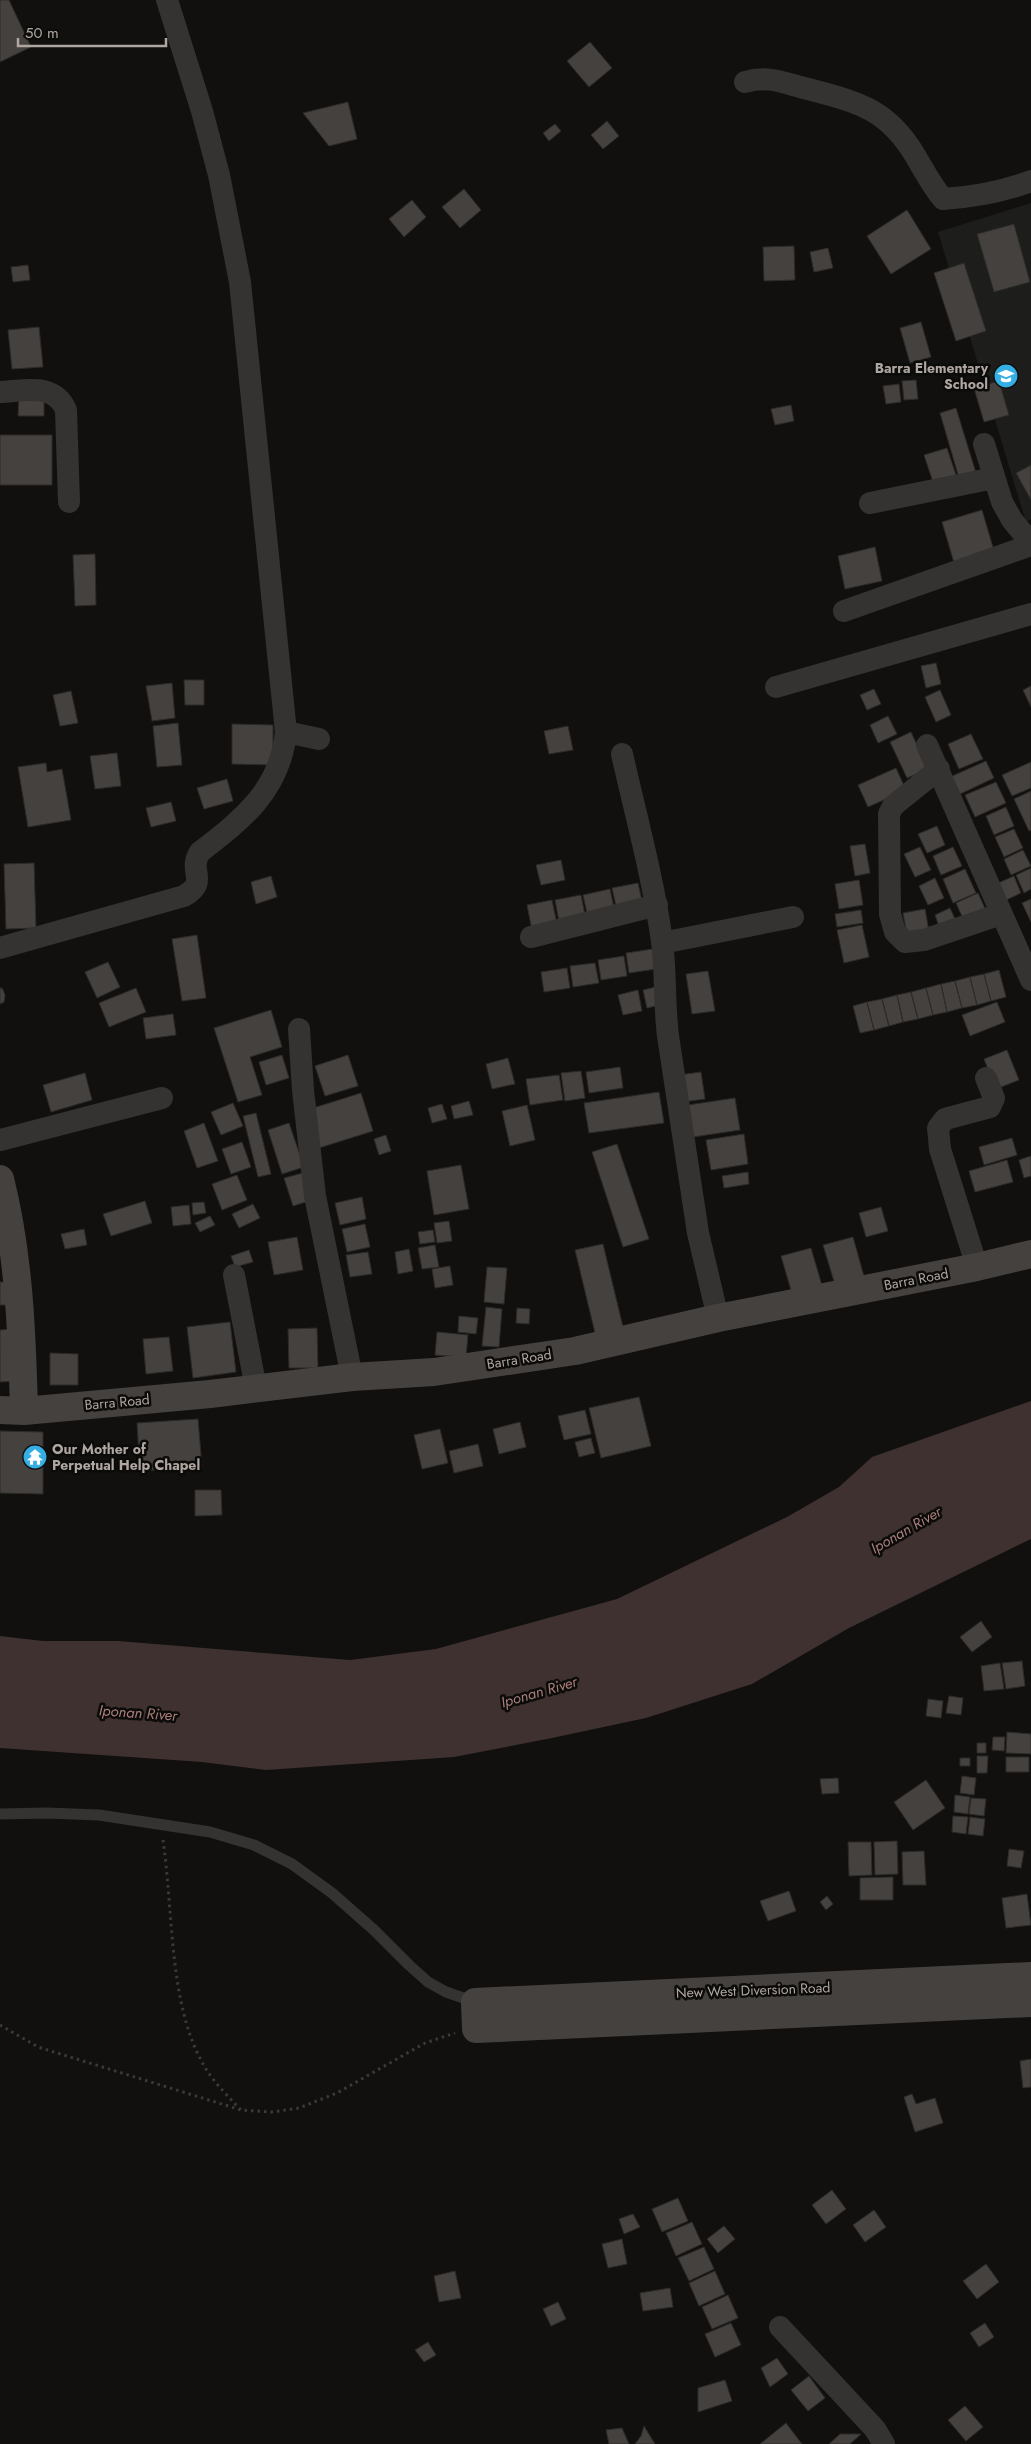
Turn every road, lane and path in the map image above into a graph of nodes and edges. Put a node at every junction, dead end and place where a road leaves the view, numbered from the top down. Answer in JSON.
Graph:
{"nodes":[{"id":1,"x":167,"y":0,"type":"edge"},
{"id":2,"x":745,"y":82,"type":"dead end"},
{"id":3,"x":1031,"y":181,"type":"edge"},
{"id":4,"x":0,"y":392,"type":"edge"},
{"id":5,"x":984,"y":444,"type":"dead end"},
{"id":6,"x":994,"y":478,"type":"junction"},
{"id":7,"x":69,"y":502,"type":"dead end"},
{"id":8,"x":870,"y":503,"type":"dead end"},
{"id":9,"x":1031,"y":544,"type":"edge"},
{"id":10,"x":844,"y":611,"type":"dead end"},
{"id":11,"x":1031,"y":614,"type":"edge"},
{"id":12,"x":776,"y":687,"type":"dead end"},
{"id":13,"x":286,"y":732,"type":"junction"},
{"id":14,"x":319,"y":739,"type":"dead end"},
{"id":15,"x":927,"y":745,"type":"dead end"},
{"id":16,"x":622,"y":754,"type":"dead end"},
{"id":17,"x":939,"y":769,"type":"junction"},
{"id":18,"x":657,"y":905,"type":"junction"},
{"id":19,"x":1002,"y":914,"type":"junction"},
{"id":20,"x":793,"y":918,"type":"dead end"},
{"id":21,"x":531,"y":937,"type":"dead end"},
{"id":22,"x":662,"y":943,"type":"junction"},
{"id":23,"x":0,"y":948,"type":"edge"},
{"id":24,"x":1031,"y":980,"type":"edge"},
{"id":25,"x":299,"y":1029,"type":"dead end"},
{"id":26,"x":986,"y":1078,"type":"dead end"},
{"id":27,"x":162,"y":1098,"type":"dead end"},
{"id":28,"x":0,"y":1140,"type":"edge"},
{"id":29,"x":0,"y":1179,"type":"edge"},
{"id":30,"x":1031,"y":1254,"type":"edge"},
{"id":31,"x":976,"y":1268,"type":"junction"},
{"id":32,"x":234,"y":1274,"type":"dead end"},
{"id":33,"x":718,"y":1318,"type":"junction"},
{"id":34,"x":352,"y":1378,"type":"junction"},
{"id":35,"x":256,"y":1388,"type":"junction"},
{"id":36,"x":12,"y":1410,"type":"edge"},
{"id":37,"x":0,"y":1814,"type":"edge"},
{"id":38,"x":160,"y":1822,"type":"junction"},
{"id":39,"x":1031,"y":1976,"type":"edge"},
{"id":40,"x":474,"y":2002,"type":"junction"},
{"id":41,"x":1031,"y":2003,"type":"edge"},
{"id":42,"x":0,"y":2025,"type":"edge"},
{"id":43,"x":476,"y":2029,"type":"junction"},
{"id":44,"x":241,"y":2110,"type":"junction"},
{"id":45,"x":780,"y":2327,"type":"dead end"},
{"id":46,"x":884,"y":2444,"type":"edge"}],
"edges":[{"from":1,"to":13,"type":"street"},
{"from":2,"to":3,"type":"street"},
{"from":4,"to":7,"type":"street"},
{"from":5,"to":6,"type":"street"},
{"from":6,"to":8,"type":"street"},
{"from":6,"to":9,"type":"street"},
{"from":9,"to":10,"type":"street"},
{"from":11,"to":12,"type":"street"},
{"from":13,"to":14,"type":"street"},
{"from":13,"to":23,"type":"street"},
{"from":15,"to":17,"type":"street"},
{"from":16,"to":18,"type":"street"},
{"from":17,"to":19,"type":"street"},
{"from":17,"to":19,"type":"street"},
{"from":18,"to":21,"type":"street"},
{"from":18,"to":22,"type":"street"},
{"from":19,"to":24,"type":"street"},
{"from":20,"to":22,"type":"street"},
{"from":22,"to":33,"type":"street"},
{"from":25,"to":34,"type":"street"},
{"from":26,"to":31,"type":"street"},
{"from":27,"to":28,"type":"street"},
{"from":29,"to":36,"type":"street"},
{"from":30,"to":31,"type":"street","name":"Barra Road"},
{"from":31,"to":33,"type":"street","name":"Barra Road"},
{"from":32,"to":35,"type":"street"},
{"from":33,"to":34,"type":"street","name":"Barra Road"},
{"from":34,"to":35,"type":"street","name":"Barra Road"},
{"from":35,"to":36,"type":"street","name":"Barra Road"},
{"from":37,"to":38,"type":"lane"},
{"from":38,"to":40,"type":"lane"},
{"from":38,"to":44,"type":"path"},
{"from":39,"to":40,"type":"street","name":"New West Diversion Road"},
{"from":40,"to":43,"type":"street"},
{"from":41,"to":43,"type":"street","name":"New West Diversion Road"},
{"from":42,"to":44,"type":"path"},
{"from":43,"to":44,"type":"path"},
{"from":45,"to":46,"type":"street"}]}
